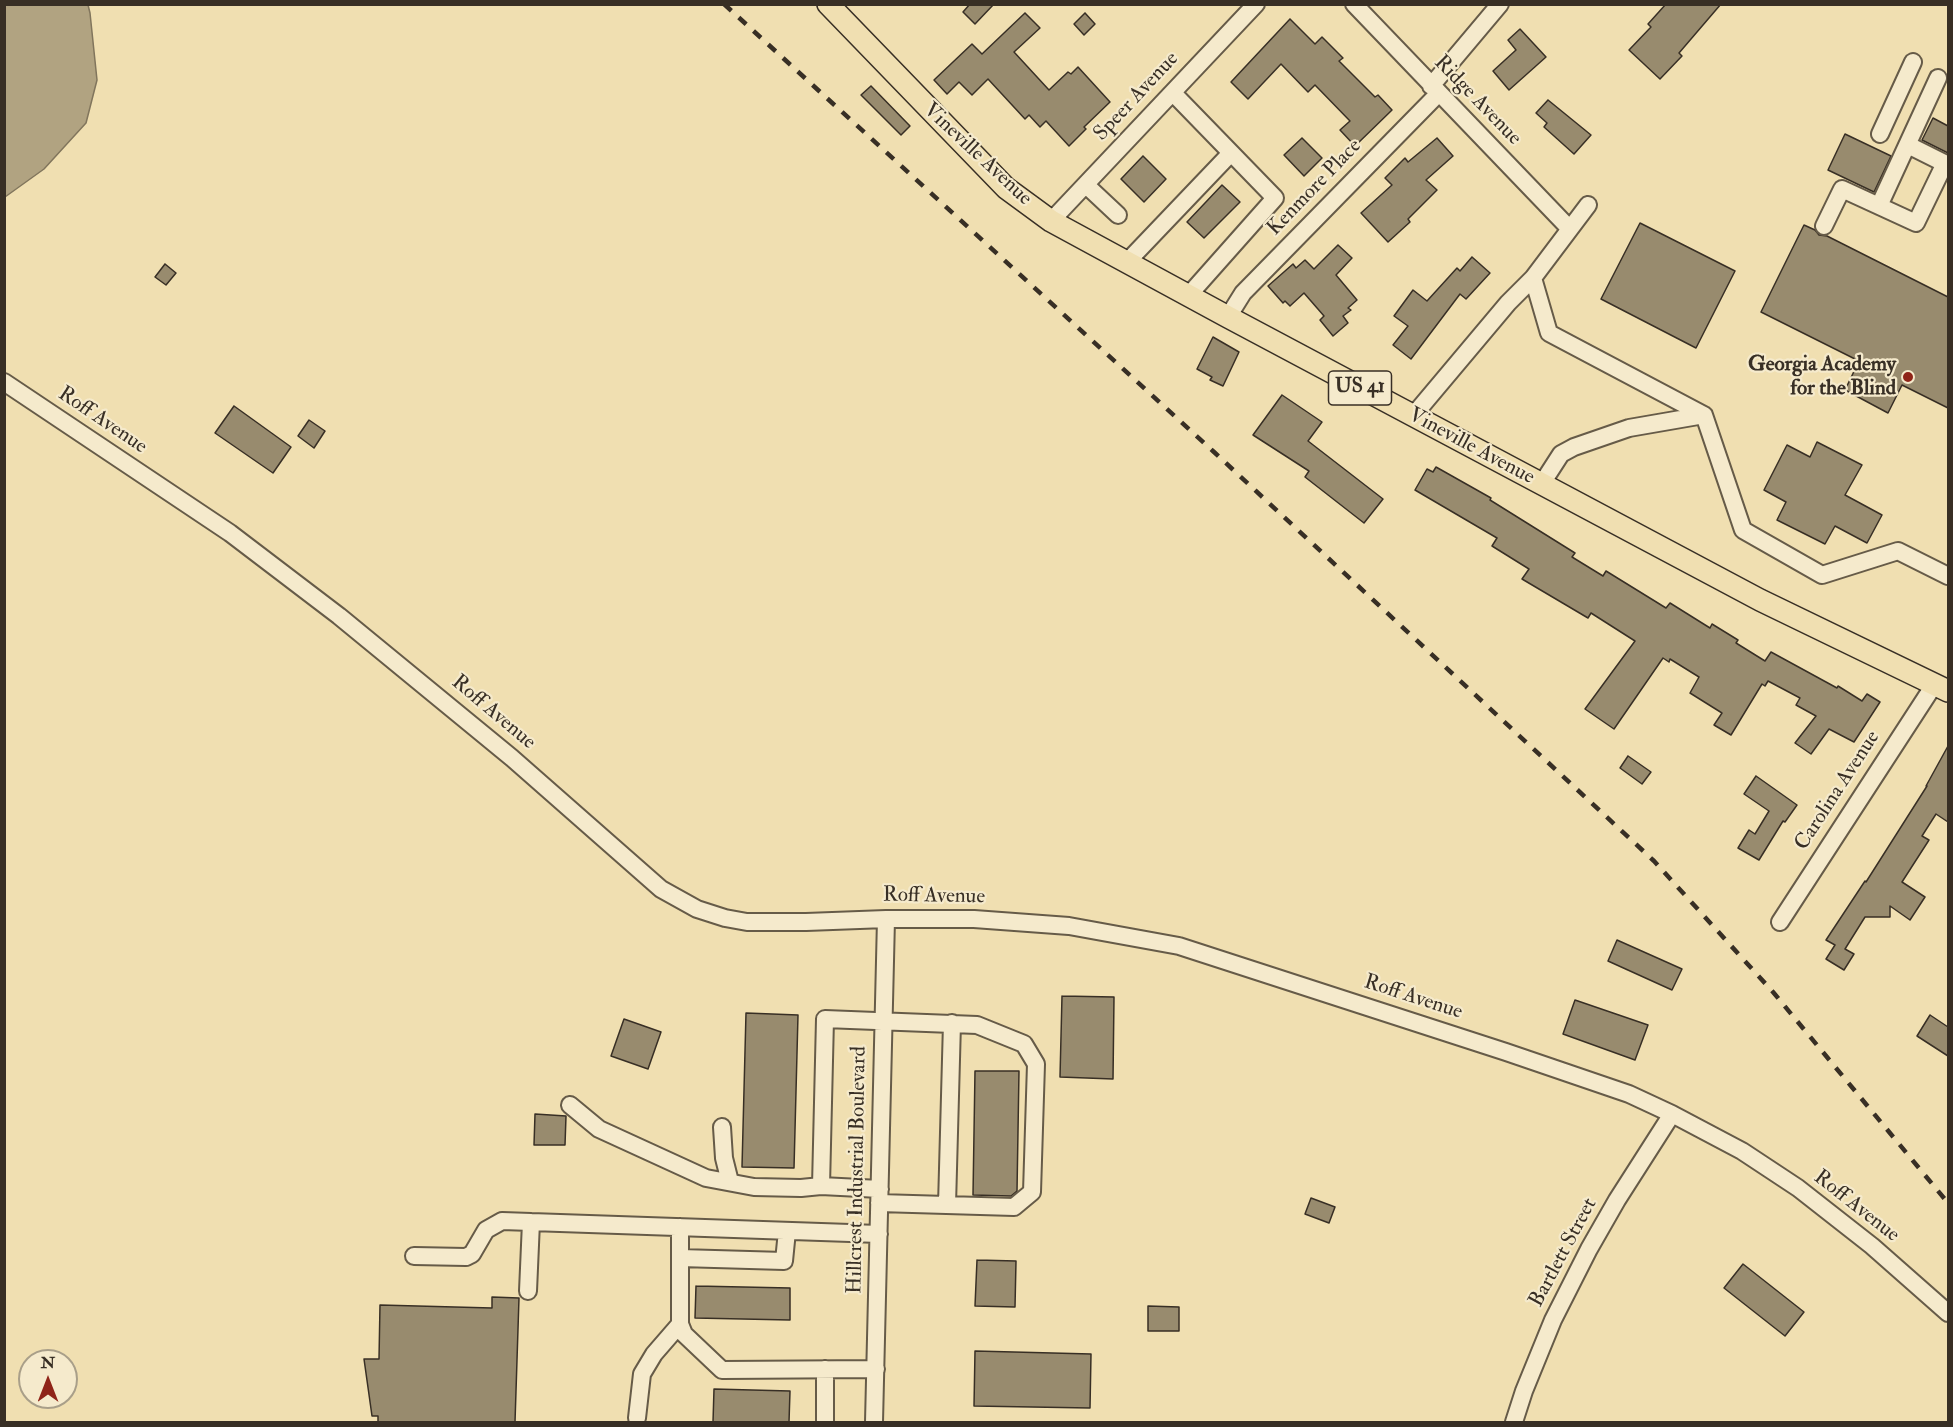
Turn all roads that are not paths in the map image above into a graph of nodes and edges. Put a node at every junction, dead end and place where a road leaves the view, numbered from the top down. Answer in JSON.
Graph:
{"nodes":[{"id":1,"x":828,"y":4,"type":"edge"},
{"id":2,"x":1256,"y":4,"type":"edge"},
{"id":3,"x":1354,"y":4,"type":"edge"},
{"id":4,"x":1500,"y":4,"type":"edge"},
{"id":5,"x":1913,"y":62,"type":"dead end"},
{"id":6,"x":1938,"y":78,"type":"dead end"},
{"id":7,"x":1435,"y":90,"type":"junction"},
{"id":8,"x":1173,"y":93,"type":"junction"},
{"id":9,"x":1880,"y":134,"type":"dead end"},
{"id":10,"x":1908,"y":145,"type":"junction"},
{"id":11,"x":1231,"y":153,"type":"junction"},
{"id":12,"x":1947,"y":164,"type":"edge"},
{"id":13,"x":1086,"y":185,"type":"junction"},
{"id":14,"x":1588,"y":205,"type":"dead end"},
{"id":15,"x":1879,"y":206,"type":"junction"},
{"id":16,"x":1118,"y":215,"type":"dead end"},
{"id":17,"x":1052,"y":221,"type":"junction"},
{"id":18,"x":1824,"y":226,"type":"dead end"},
{"id":19,"x":1569,"y":228,"type":"junction"},
{"id":20,"x":1127,"y":262,"type":"junction"},
{"id":21,"x":1533,"y":278,"type":"junction"},
{"id":22,"x":1188,"y":296,"type":"junction"},
{"id":23,"x":1228,"y":318,"type":"junction"},
{"id":24,"x":4,"y":382,"type":"edge"},
{"id":25,"x":1704,"y":415,"type":"junction"},
{"id":26,"x":1413,"y":416,"type":"junction"},
{"id":27,"x":1541,"y":485,"type":"junction"},
{"id":28,"x":1948,"y":576,"type":"edge"},
{"id":29,"x":1941,"y":688,"type":"edge"},
{"id":30,"x":886,"y":919,"type":"junction"},
{"id":31,"x":1780,"y":922,"type":"dead end"},
{"id":32,"x":884,"y":1021,"type":"junction"},
{"id":33,"x":952,"y":1023,"type":"junction"},
{"id":34,"x":570,"y":1105,"type":"dead end"},
{"id":35,"x":1672,"y":1114,"type":"junction"},
{"id":36,"x":722,"y":1126,"type":"dead end"},
{"id":37,"x":730,"y":1182,"type":"junction"},
{"id":38,"x":821,"y":1186,"type":"junction"},
{"id":39,"x":880,"y":1196,"type":"junction"},
{"id":40,"x":947,"y":1205,"type":"junction"},
{"id":41,"x":531,"y":1222,"type":"junction"},
{"id":42,"x":680,"y":1227,"type":"junction"},
{"id":43,"x":787,"y":1231,"type":"junction"},
{"id":44,"x":879,"y":1234,"type":"junction"},
{"id":45,"x":414,"y":1256,"type":"dead end"},
{"id":46,"x":680,"y":1258,"type":"junction"},
{"id":47,"x":528,"y":1291,"type":"dead end"},
{"id":48,"x":1948,"y":1313,"type":"edge"},
{"id":49,"x":681,"y":1324,"type":"junction"},
{"id":50,"x":825,"y":1369,"type":"junction"},
{"id":51,"x":876,"y":1369,"type":"junction"},
{"id":52,"x":637,"y":1418,"type":"dead end"},
{"id":53,"x":825,"y":1422,"type":"edge"},
{"id":54,"x":874,"y":1422,"type":"edge"},
{"id":55,"x":1514,"y":1422,"type":"edge"}],
"edges":[{"from":1,"to":17,"type":"main road","name":"Vineville Avenue","number":"US 41"},
{"from":2,"to":8,"type":"street","name":"Speer Avenue"},
{"from":3,"to":7,"type":"street","name":"Ridge Avenue"},
{"from":4,"to":7,"type":"street","name":"Kenmore Place"},
{"from":5,"to":9,"type":"street"},
{"from":6,"to":10,"type":"street"},
{"from":7,"to":19,"type":"street","name":"Ridge Avenue"},
{"from":7,"to":23,"type":"street","name":"Kenmore Place"},
{"from":8,"to":11,"type":"street"},
{"from":8,"to":13,"type":"street","name":"Speer Avenue"},
{"from":10,"to":12,"type":"street"},
{"from":10,"to":15,"type":"street"},
{"from":11,"to":20,"type":"street"},
{"from":11,"to":22,"type":"street"},
{"from":12,"to":15,"type":"street"},
{"from":13,"to":16,"type":"street"},
{"from":13,"to":17,"type":"street","name":"Speer Avenue"},
{"from":14,"to":19,"type":"street"},
{"from":15,"to":18,"type":"street"},
{"from":17,"to":20,"type":"main road","name":"Vineville Avenue","number":"US 41"},
{"from":19,"to":21,"type":"street"},
{"from":20,"to":22,"type":"main road","name":"Vineville Avenue","number":"US 41"},
{"from":21,"to":25,"type":"street"},
{"from":21,"to":26,"type":"street"},
{"from":22,"to":23,"type":"main road","name":"Vineville Avenue","number":"US 41"},
{"from":23,"to":26,"type":"main road","name":"Vineville Avenue","number":"US 41"},
{"from":24,"to":30,"type":"street","name":"Roff Avenue"},
{"from":25,"to":27,"type":"street"},
{"from":25,"to":28,"type":"street"},
{"from":26,"to":27,"type":"main road","name":"Vineville Avenue","number":"US 41"},
{"from":27,"to":29,"type":"main road","name":"Vineville Avenue","number":"US 41"},
{"from":29,"to":31,"type":"street","name":"Carolina Avenue"},
{"from":30,"to":32,"type":"street","name":"Hillcrest Industrial Boulevard"},
{"from":30,"to":35,"type":"street","name":"Roff Avenue"},
{"from":32,"to":33,"type":"street"},
{"from":32,"to":38,"type":"street"},
{"from":32,"to":39,"type":"street","name":"Hillcrest Industrial Boulevard"},
{"from":33,"to":40,"type":"street"},
{"from":33,"to":40,"type":"street"},
{"from":34,"to":37,"type":"street"},
{"from":35,"to":48,"type":"street","name":"Roff Avenue"},
{"from":35,"to":55,"type":"street","name":"Bartlett Street"},
{"from":36,"to":37,"type":"street"},
{"from":37,"to":38,"type":"street"},
{"from":38,"to":39,"type":"street"},
{"from":39,"to":40,"type":"street"},
{"from":39,"to":44,"type":"street","name":"Hillcrest Industrial Boulevard"},
{"from":41,"to":42,"type":"street"},
{"from":41,"to":45,"type":"street"},
{"from":41,"to":47,"type":"street"},
{"from":42,"to":43,"type":"street"},
{"from":42,"to":46,"type":"street"},
{"from":43,"to":44,"type":"street"},
{"from":43,"to":46,"type":"street"},
{"from":44,"to":51,"type":"street","name":"Hillcrest Industrial Boulevard"},
{"from":46,"to":49,"type":"street"},
{"from":49,"to":50,"type":"street"},
{"from":49,"to":52,"type":"street"},
{"from":50,"to":51,"type":"street"},
{"from":50,"to":53,"type":"street"},
{"from":51,"to":54,"type":"street","name":"Hillcrest Industrial Boulevard"}]}
